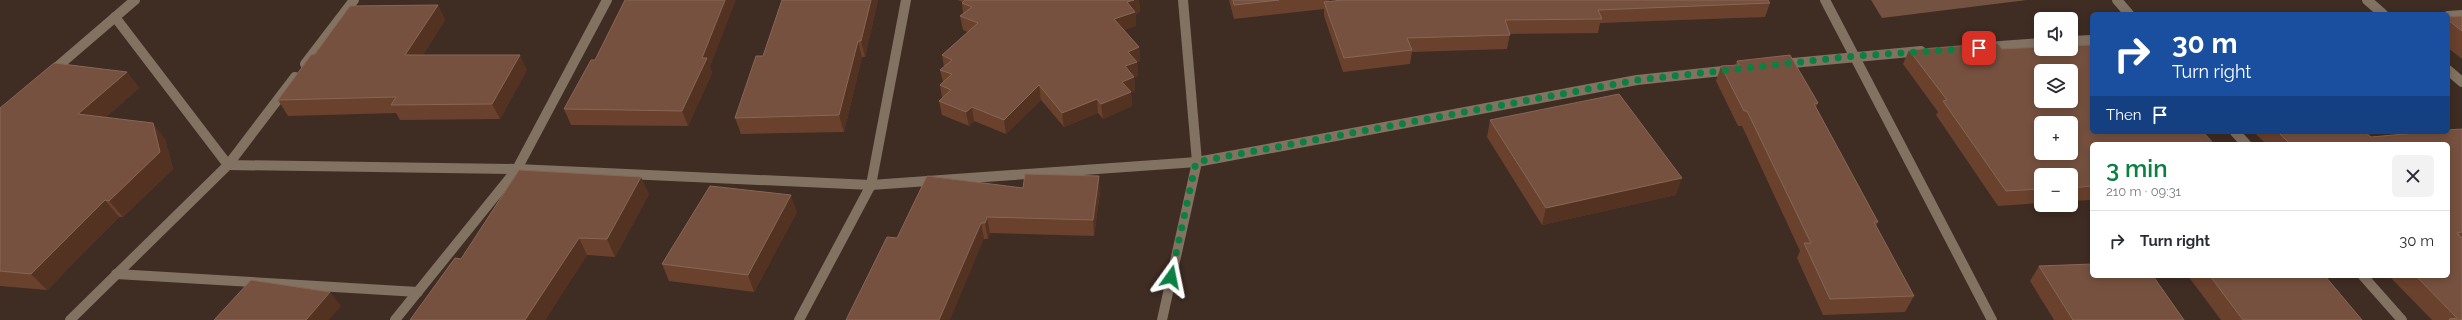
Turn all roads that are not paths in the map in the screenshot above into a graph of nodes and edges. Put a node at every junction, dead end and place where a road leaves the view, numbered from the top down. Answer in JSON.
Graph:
{"nodes":[{"id":1,"x":135,"y":0,"type":"edge"},
{"id":2,"x":354,"y":0,"type":"edge"},
{"id":3,"x":607,"y":0,"type":"edge"},
{"id":4,"x":906,"y":0,"type":"edge"},
{"id":5,"x":1183,"y":0,"type":"edge"},
{"id":6,"x":1825,"y":0,"type":"edge"},
{"id":7,"x":2117,"y":0,"type":"edge"},
{"id":8,"x":2366,"y":0,"type":"edge"},
{"id":9,"x":2127,"y":12,"type":"edge"},
{"id":10,"x":2381,"y":12,"type":"edge"},
{"id":11,"x":2462,"y":15,"type":"edge"},
{"id":12,"x":2450,"y":16,"type":"edge"},
{"id":13,"x":115,"y":17,"type":"junction"},
{"id":14,"x":2090,"y":40,"type":"edge"},
{"id":15,"x":2078,"y":41,"type":"edge"},
{"id":16,"x":2034,"y":44,"type":"edge"},
{"id":17,"x":1979,"y":48,"type":"edge"},
{"id":18,"x":1933,"y":51,"type":"edge"},
{"id":19,"x":1855,"y":56,"type":"junction"},
{"id":20,"x":1770,"y":66,"type":"edge"},
{"id":21,"x":1746,"y":68,"type":"edge"},
{"id":22,"x":2450,"y":72,"type":"edge"},
{"id":23,"x":40,"y":82,"type":"edge"},
{"id":24,"x":2462,"y":82,"type":"edge"},
{"id":25,"x":2237,"y":134,"type":"edge"},
{"id":26,"x":2244,"y":142,"type":"edge"},
{"id":27,"x":1196,"y":162,"type":"junction"},
{"id":28,"x":228,"y":165,"type":"junction"},
{"id":29,"x":517,"y":169,"type":"junction"},
{"id":30,"x":871,"y":185,"type":"junction"},
{"id":31,"x":116,"y":274,"type":"junction"},
{"id":32,"x":2365,"y":278,"type":"edge"},
{"id":33,"x":418,"y":292,"type":"junction"},
{"id":34,"x":70,"y":320,"type":"edge"},
{"id":35,"x":395,"y":320,"type":"edge"},
{"id":36,"x":799,"y":320,"type":"edge"},
{"id":37,"x":1162,"y":320,"type":"edge"},
{"id":38,"x":1992,"y":320,"type":"edge"},
{"id":39,"x":2402,"y":320,"type":"edge"}],
"edges":[{"from":1,"to":13,"type":"street"},
{"from":2,"to":28,"type":"street"},
{"from":3,"to":29,"type":"street"},
{"from":4,"to":30,"type":"street"},
{"from":5,"to":27,"type":"street"},
{"from":6,"to":19,"type":"street"},
{"from":7,"to":9,"type":"street"},
{"from":8,"to":10,"type":"street"},
{"from":11,"to":12,"type":"street"},
{"from":13,"to":23,"type":"street"},
{"from":13,"to":28,"type":"street"},
{"from":14,"to":15,"type":"street"},
{"from":16,"to":17,"type":"street"},
{"from":18,"to":19,"type":"street"},
{"from":19,"to":20,"type":"street"},
{"from":19,"to":38,"type":"street"},
{"from":21,"to":27,"type":"street"},
{"from":22,"to":24,"type":"street"},
{"from":25,"to":26,"type":"street"},
{"from":27,"to":30,"type":"street"},
{"from":27,"to":37,"type":"street"},
{"from":28,"to":29,"type":"street"},
{"from":28,"to":31,"type":"street"},
{"from":29,"to":30,"type":"street"},
{"from":29,"to":33,"type":"street"},
{"from":30,"to":36,"type":"street"},
{"from":31,"to":33,"type":"street"},
{"from":31,"to":34,"type":"street"},
{"from":32,"to":39,"type":"street"},
{"from":33,"to":35,"type":"street"}]}
